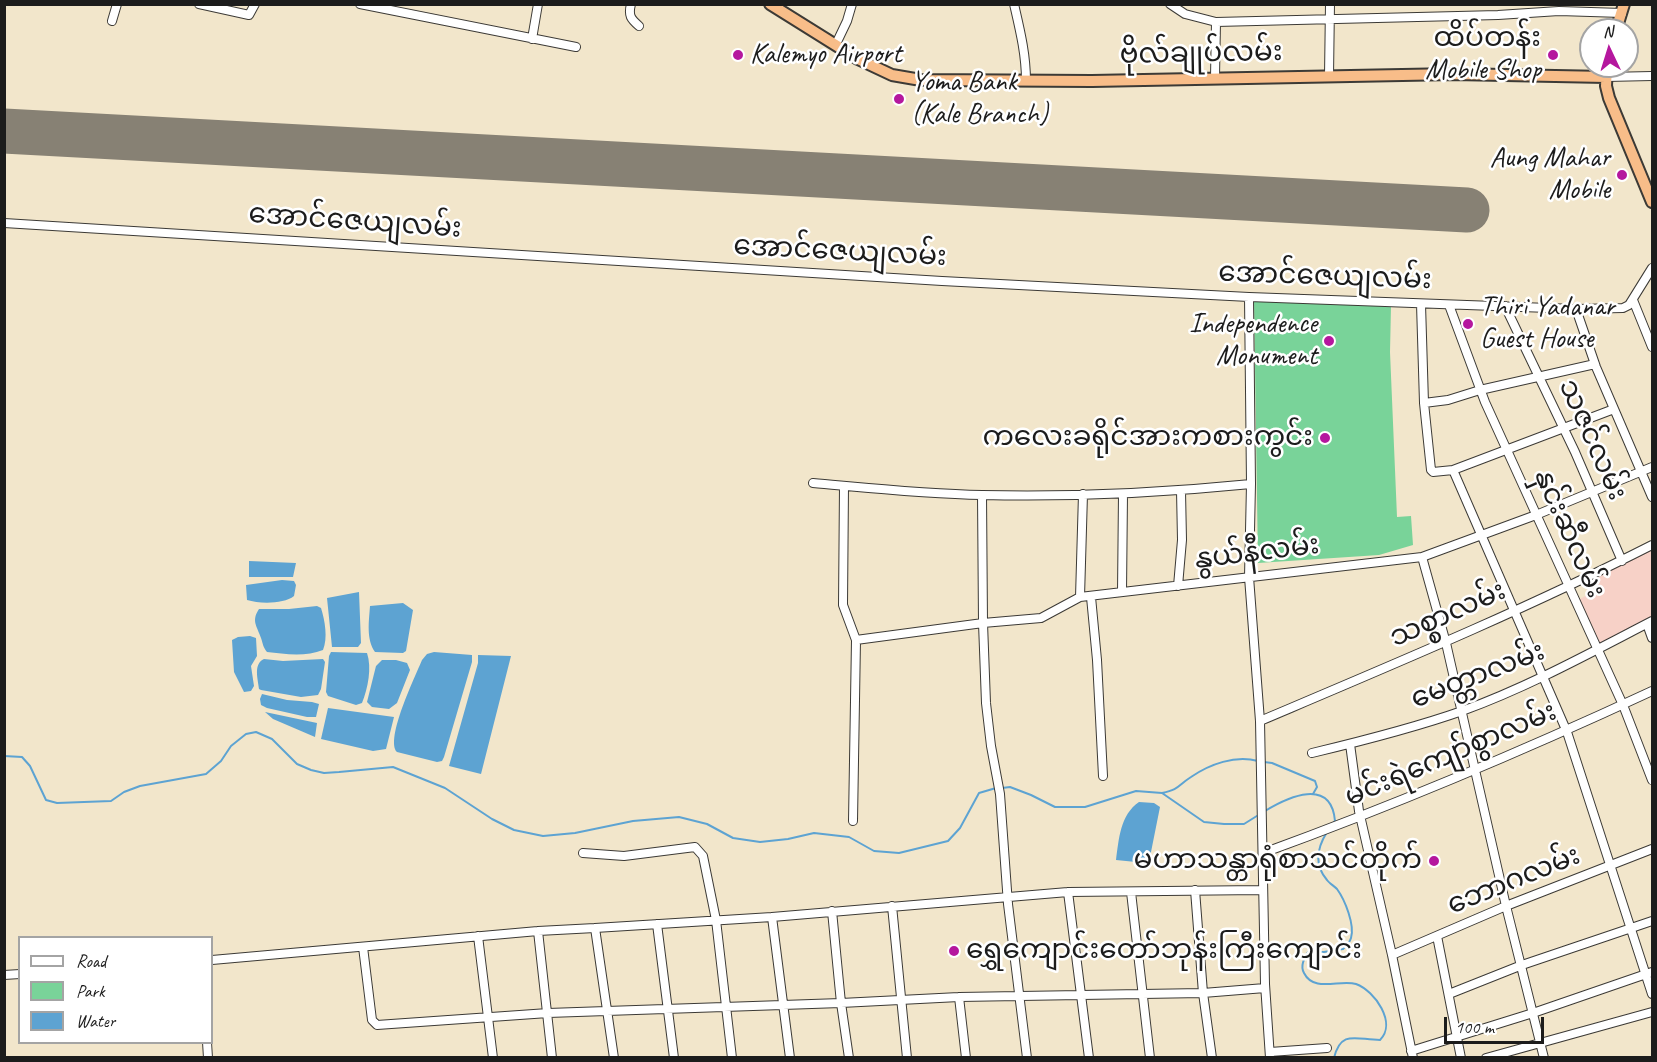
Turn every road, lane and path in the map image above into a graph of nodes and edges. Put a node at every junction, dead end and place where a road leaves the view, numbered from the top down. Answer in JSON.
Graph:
{"nodes":[{"id":1,"x":117,"y":4,"type":"edge"},
{"id":2,"x":199,"y":4,"type":"edge"},
{"id":3,"x":255,"y":4,"type":"edge"},
{"id":4,"x":360,"y":4,"type":"edge"},
{"id":5,"x":417,"y":4,"type":"edge"},
{"id":6,"x":538,"y":4,"type":"edge"},
{"id":7,"x":631,"y":4,"type":"edge"},
{"id":8,"x":770,"y":4,"type":"edge"},
{"id":9,"x":852,"y":4,"type":"edge"},
{"id":10,"x":1014,"y":4,"type":"edge"},
{"id":11,"x":1170,"y":4,"type":"edge"},
{"id":12,"x":1330,"y":4,"type":"edge"},
{"id":13,"x":1623,"y":9,"type":"edge"},
{"id":14,"x":415,"y":15,"type":"junction"},
{"id":15,"x":1329,"y":19,"type":"junction"},
{"id":16,"x":112,"y":21,"type":"dead end"},
{"id":17,"x":1216,"y":22,"type":"junction"},
{"id":18,"x":639,"y":26,"type":"dead end"},
{"id":19,"x":532,"y":39,"type":"junction"},
{"id":20,"x":836,"y":44,"type":"junction"},
{"id":21,"x":576,"y":47,"type":"dead end"},
{"id":22,"x":1579,"y":72,"type":"edge"},
{"id":23,"x":1329,"y":76,"type":"junction"},
{"id":24,"x":1215,"y":77,"type":"junction"},
{"id":25,"x":1607,"y":78,"type":"edge"},
{"id":26,"x":1026,"y":81,"type":"junction"},
{"id":27,"x":1653,"y":202,"type":"edge"},
{"id":28,"x":4,"y":223,"type":"edge"},
{"id":29,"x":1653,"y":268,"type":"edge"},
{"id":30,"x":1249,"y":297,"type":"junction"},
{"id":31,"x":1633,"y":300,"type":"junction"},
{"id":32,"x":1421,"y":304,"type":"junction"},
{"id":33,"x":1449,"y":305,"type":"junction"},
{"id":34,"x":1505,"y":306,"type":"junction"},
{"id":35,"x":1576,"y":309,"type":"junction"},
{"id":36,"x":1653,"y":347,"type":"edge"},
{"id":37,"x":1595,"y":364,"type":"junction"},
{"id":38,"x":1539,"y":376,"type":"junction"},
{"id":39,"x":1480,"y":390,"type":"junction"},
{"id":40,"x":1424,"y":403,"type":"junction"},
{"id":41,"x":1614,"y":410,"type":"junction"},
{"id":42,"x":1564,"y":428,"type":"junction"},
{"id":43,"x":1507,"y":451,"type":"junction"},
{"id":44,"x":1653,"y":467,"type":"edge"},
{"id":45,"x":1453,"y":470,"type":"junction"},
{"id":46,"x":1641,"y":472,"type":"junction"},
{"id":47,"x":813,"y":483,"type":"dead end"},
{"id":48,"x":1251,"y":484,"type":"junction"},
{"id":49,"x":844,"y":486,"type":"junction"},
{"id":50,"x":1181,"y":491,"type":"junction"},
{"id":51,"x":1592,"y":493,"type":"junction"},
{"id":52,"x":1083,"y":494,"type":"junction"},
{"id":53,"x":1123,"y":494,"type":"junction"},
{"id":54,"x":982,"y":495,"type":"junction"},
{"id":55,"x":1653,"y":498,"type":"edge"},
{"id":56,"x":1536,"y":515,"type":"junction"},
{"id":57,"x":1482,"y":535,"type":"junction"},
{"id":58,"x":1653,"y":545,"type":"edge"},
{"id":59,"x":1422,"y":557,"type":"junction"},
{"id":60,"x":1622,"y":561,"type":"junction"},
{"id":61,"x":1249,"y":577,"type":"junction"},
{"id":62,"x":1178,"y":586,"type":"junction"},
{"id":63,"x":1569,"y":586,"type":"junction"},
{"id":64,"x":1122,"y":592,"type":"junction"},
{"id":65,"x":1080,"y":597,"type":"junction"},
{"id":66,"x":1092,"y":597,"type":"junction"},
{"id":67,"x":1514,"y":610,"type":"junction"},
{"id":68,"x":983,"y":623,"type":"junction"},
{"id":69,"x":1650,"y":623,"type":"edge"},
{"id":70,"x":1653,"y":638,"type":"edge"},
{"id":71,"x":856,"y":640,"type":"junction"},
{"id":72,"x":1446,"y":643,"type":"junction"},
{"id":73,"x":1597,"y":650,"type":"junction"},
{"id":74,"x":1543,"y":677,"type":"junction"},
{"id":75,"x":1653,"y":691,"type":"edge"},
{"id":76,"x":1623,"y":705,"type":"junction"},
{"id":77,"x":1462,"y":711,"type":"junction"},
{"id":78,"x":1260,"y":721,"type":"junction"},
{"id":79,"x":1566,"y":732,"type":"junction"},
{"id":80,"x":1350,"y":744,"type":"junction"},
{"id":81,"x":1312,"y":753,"type":"dead end"},
{"id":82,"x":1476,"y":769,"type":"junction"},
{"id":83,"x":1103,"y":776,"type":"dead end"},
{"id":84,"x":1653,"y":780,"type":"edge"},
{"id":85,"x":1361,"y":818,"type":"junction"},
{"id":86,"x":853,"y":821,"type":"dead end"},
{"id":87,"x":1653,"y":849,"type":"edge"},
{"id":88,"x":584,"y":853,"type":"dead end"},
{"id":89,"x":1263,"y":853,"type":"junction"},
{"id":90,"x":1611,"y":866,"type":"junction"},
{"id":91,"x":1195,"y":890,"type":"junction"},
{"id":92,"x":1262,"y":890,"type":"junction"},
{"id":93,"x":1068,"y":892,"type":"junction"},
{"id":94,"x":1131,"y":892,"type":"junction"},
{"id":95,"x":1008,"y":897,"type":"junction"},
{"id":96,"x":892,"y":906,"type":"junction"},
{"id":97,"x":1506,"y":906,"type":"junction"},
{"id":98,"x":832,"y":911,"type":"junction"},
{"id":99,"x":772,"y":917,"type":"junction"},
{"id":100,"x":716,"y":920,"type":"junction"},
{"id":101,"x":1653,"y":921,"type":"edge"},
{"id":102,"x":657,"y":924,"type":"junction"},
{"id":103,"x":595,"y":928,"type":"junction"},
{"id":104,"x":1632,"y":929,"type":"junction"},
{"id":105,"x":538,"y":931,"type":"junction"},
{"id":106,"x":478,"y":936,"type":"junction"},
{"id":107,"x":1437,"y":936,"type":"junction"},
{"id":108,"x":363,"y":947,"type":"junction"},
{"id":109,"x":1392,"y":955,"type":"junction"},
{"id":110,"x":213,"y":960,"type":"edge"},
{"id":111,"x":1522,"y":965,"type":"junction"},
{"id":112,"x":1649,"y":973,"type":"edge"},
{"id":113,"x":1265,"y":988,"type":"junction"},
{"id":114,"x":1203,"y":993,"type":"junction"},
{"id":115,"x":1142,"y":994,"type":"junction"},
{"id":116,"x":1449,"y":994,"type":"junction"},
{"id":117,"x":1653,"y":994,"type":"edge"},
{"id":118,"x":1020,"y":995,"type":"junction"},
{"id":119,"x":1081,"y":995,"type":"junction"},
{"id":120,"x":959,"y":997,"type":"junction"},
{"id":121,"x":900,"y":1000,"type":"junction"},
{"id":122,"x":841,"y":1003,"type":"junction"},
{"id":123,"x":782,"y":1005,"type":"junction"},
{"id":124,"x":727,"y":1007,"type":"junction"},
{"id":125,"x":667,"y":1010,"type":"junction"},
{"id":126,"x":606,"y":1012,"type":"junction"},
{"id":127,"x":1653,"y":1012,"type":"edge"},
{"id":128,"x":548,"y":1013,"type":"junction"},
{"id":129,"x":1533,"y":1013,"type":"junction"},
{"id":130,"x":488,"y":1016,"type":"junction"},
{"id":131,"x":1457,"y":1036,"type":"junction"},
{"id":132,"x":1541,"y":1044,"type":"junction"},
{"id":133,"x":1327,"y":1048,"type":"dead end"},
{"id":134,"x":1412,"y":1054,"type":"edge"},
{"id":135,"x":1270,"y":1055,"type":"edge"},
{"id":136,"x":493,"y":1058,"type":"edge"},
{"id":137,"x":552,"y":1058,"type":"edge"},
{"id":138,"x":614,"y":1058,"type":"edge"},
{"id":139,"x":674,"y":1058,"type":"edge"},
{"id":140,"x":732,"y":1058,"type":"edge"},
{"id":141,"x":790,"y":1058,"type":"edge"},
{"id":142,"x":849,"y":1058,"type":"edge"},
{"id":143,"x":907,"y":1058,"type":"edge"},
{"id":144,"x":966,"y":1058,"type":"edge"},
{"id":145,"x":1027,"y":1058,"type":"edge"},
{"id":146,"x":1089,"y":1058,"type":"edge"},
{"id":147,"x":1150,"y":1058,"type":"edge"},
{"id":148,"x":1212,"y":1058,"type":"edge"},
{"id":149,"x":1461,"y":1058,"type":"edge"},
{"id":150,"x":1486,"y":1058,"type":"edge"},
{"id":151,"x":1544,"y":1058,"type":"edge"}],
"edges":[{"from":1,"to":16,"type":"street"},
{"from":2,"to":3,"type":"street"},
{"from":4,"to":14,"type":"street"},
{"from":5,"to":14,"type":"street"},
{"from":6,"to":19,"type":"street"},
{"from":7,"to":18,"type":"street"},
{"from":8,"to":20,"type":"highway","name":"ဗိုလ်ချုပ်လမ်း"},
{"from":9,"to":20,"type":"street"},
{"from":10,"to":26,"type":"street"},
{"from":11,"to":17,"type":"street"},
{"from":12,"to":15,"type":"street"},
{"from":13,"to":15,"type":"street"},
{"from":14,"to":19,"type":"street"},
{"from":15,"to":17,"type":"street"},
{"from":15,"to":23,"type":"street"},
{"from":17,"to":24,"type":"street"},
{"from":19,"to":21,"type":"street"},
{"from":20,"to":26,"type":"highway","name":"ဗိုလ်ချုပ်လမ်း"},
{"from":22,"to":23,"type":"highway","name":"ဗိုလ်ချုပ်လမ်း"},
{"from":23,"to":24,"type":"highway","name":"ဗိုလ်ချုပ်လမ်း"},
{"from":24,"to":26,"type":"highway","name":"ဗိုလ်ချုပ်လမ်း"},
{"from":25,"to":27,"type":"highway"},
{"from":28,"to":30,"type":"street","name":"အောင်ဇေယျလမ်း"},
{"from":29,"to":31,"type":"street"},
{"from":30,"to":32,"type":"street","name":"အောင်ဇေယျလမ်း"},
{"from":30,"to":48,"type":"street"},
{"from":31,"to":35,"type":"street","name":"အောင်ဇေယျလမ်း"},
{"from":31,"to":36,"type":"street"},
{"from":32,"to":33,"type":"street","name":"အောင်ဇေယျလမ်း"},
{"from":32,"to":40,"type":"street"},
{"from":33,"to":34,"type":"street","name":"အောင်ဇေယျလမ်း"},
{"from":33,"to":39,"type":"street","name":"နှင်းဆီလမ်း"},
{"from":34,"to":35,"type":"street","name":"အောင်ဇေယျလမ်း"},
{"from":34,"to":38,"type":"street","name":"သဇင်လမ်း"},
{"from":35,"to":37,"type":"street"},
{"from":37,"to":38,"type":"street"},
{"from":37,"to":41,"type":"street"},
{"from":38,"to":39,"type":"street"},
{"from":38,"to":42,"type":"street","name":"သဇင်လမ်း"},
{"from":39,"to":40,"type":"street"},
{"from":39,"to":43,"type":"street","name":"နှင်းဆီလမ်း"},
{"from":40,"to":45,"type":"street"},
{"from":41,"to":42,"type":"street"},
{"from":41,"to":46,"type":"street"},
{"from":42,"to":43,"type":"street"},
{"from":42,"to":51,"type":"street","name":"သဇင်လမ်း"},
{"from":43,"to":45,"type":"street"},
{"from":43,"to":56,"type":"street","name":"နှင်းဆီလမ်း"},
{"from":44,"to":46,"type":"street","name":"နွယ်နီလမ်း"},
{"from":45,"to":57,"type":"street"},
{"from":46,"to":51,"type":"street","name":"နွယ်နီလမ်း"},
{"from":46,"to":55,"type":"street"},
{"from":47,"to":49,"type":"street"},
{"from":48,"to":50,"type":"street"},
{"from":48,"to":61,"type":"street"},
{"from":49,"to":54,"type":"street"},
{"from":49,"to":71,"type":"street"},
{"from":50,"to":53,"type":"street"},
{"from":50,"to":62,"type":"street"},
{"from":51,"to":56,"type":"street","name":"နွယ်နီလမ်း"},
{"from":51,"to":60,"type":"street","name":"သဇင်လမ်း"},
{"from":52,"to":53,"type":"street"},
{"from":52,"to":54,"type":"street"},
{"from":52,"to":65,"type":"street"},
{"from":53,"to":64,"type":"street"},
{"from":54,"to":68,"type":"street"},
{"from":56,"to":57,"type":"street","name":"နွယ်နီလမ်း"},
{"from":56,"to":63,"type":"street","name":"နှင်းဆီလမ်း"},
{"from":57,"to":59,"type":"street","name":"နွယ်နီလမ်း"},
{"from":57,"to":67,"type":"street"},
{"from":58,"to":60,"type":"street","name":"သစ္စာလမ်း"},
{"from":59,"to":61,"type":"street","name":"နွယ်နီလမ်း"},
{"from":59,"to":72,"type":"street"},
{"from":60,"to":63,"type":"street","name":"သစ္စာလမ်း"},
{"from":61,"to":62,"type":"street","name":"နွယ်နီလမ်း"},
{"from":61,"to":78,"type":"street"},
{"from":62,"to":64,"type":"street","name":"နွယ်နီလမ်း"},
{"from":63,"to":67,"type":"street","name":"သစ္စာလမ်း"},
{"from":63,"to":73,"type":"street","name":"နှင်းဆီလမ်း"},
{"from":64,"to":66,"type":"street","name":"နွယ်နီလမ်း"},
{"from":65,"to":66,"type":"street","name":"နွယ်နီလမ်း"},
{"from":65,"to":68,"type":"street","name":"နွယ်နီလမ်း"},
{"from":66,"to":83,"type":"street"},
{"from":67,"to":72,"type":"street","name":"သစ္စာလမ်း"},
{"from":67,"to":74,"type":"street"},
{"from":68,"to":71,"type":"street","name":"နွယ်နီလမ်း"},
{"from":68,"to":95,"type":"street"},
{"from":69,"to":70,"type":"street"},
{"from":69,"to":73,"type":"street","name":"မေတ္တာလမ်း"},
{"from":71,"to":86,"type":"street"},
{"from":72,"to":77,"type":"street"},
{"from":72,"to":78,"type":"street","name":"သစ္စာလမ်း"},
{"from":73,"to":74,"type":"street","name":"မေတ္တာလမ်း"},
{"from":73,"to":76,"type":"street","name":"နှင်းဆီလမ်း"},
{"from":74,"to":77,"type":"street","name":"မေတ္တာလမ်း"},
{"from":74,"to":79,"type":"street"},
{"from":75,"to":76,"type":"street","name":"မင်းရဲကျော်စွာလမ်း"},
{"from":76,"to":79,"type":"street","name":"မင်းရဲကျော်စွာလမ်း"},
{"from":76,"to":84,"type":"street","name":"နှင်းဆီလမ်း"},
{"from":77,"to":80,"type":"street","name":"မေတ္တာလမ်း"},
{"from":77,"to":82,"type":"street"},
{"from":78,"to":89,"type":"street"},
{"from":79,"to":82,"type":"street","name":"မင်းရဲကျော်စွာလမ်း"},
{"from":79,"to":90,"type":"street"},
{"from":80,"to":81,"type":"street","name":"မေတ္တာလမ်း"},
{"from":80,"to":85,"type":"street"},
{"from":82,"to":85,"type":"street","name":"မင်းရဲကျော်စွာလမ်း"},
{"from":82,"to":97,"type":"street"},
{"from":85,"to":89,"type":"street","name":"မင်းရဲကျော်စွာလမ်း"},
{"from":85,"to":109,"type":"street"},
{"from":87,"to":90,"type":"street","name":"ဘောဂလမ်း"},
{"from":88,"to":100,"type":"street"},
{"from":89,"to":92,"type":"street"},
{"from":90,"to":97,"type":"street","name":"ဘောဂလမ်း"},
{"from":90,"to":104,"type":"street"},
{"from":91,"to":92,"type":"street"},
{"from":91,"to":94,"type":"street"},
{"from":91,"to":114,"type":"street"},
{"from":92,"to":113,"type":"street"},
{"from":93,"to":94,"type":"street"},
{"from":93,"to":95,"type":"street"},
{"from":93,"to":119,"type":"street"},
{"from":94,"to":115,"type":"street"},
{"from":95,"to":96,"type":"street"},
{"from":95,"to":118,"type":"street"},
{"from":96,"to":98,"type":"street"},
{"from":96,"to":121,"type":"street"},
{"from":97,"to":107,"type":"street","name":"ဘောဂလမ်း"},
{"from":97,"to":111,"type":"street"},
{"from":98,"to":99,"type":"street"},
{"from":98,"to":122,"type":"street"},
{"from":99,"to":100,"type":"street"},
{"from":99,"to":123,"type":"street"},
{"from":100,"to":102,"type":"street"},
{"from":100,"to":124,"type":"street"},
{"from":101,"to":104,"type":"street"},
{"from":102,"to":103,"type":"street"},
{"from":102,"to":125,"type":"street"},
{"from":103,"to":105,"type":"street"},
{"from":103,"to":126,"type":"street"},
{"from":104,"to":111,"type":"street"},
{"from":104,"to":112,"type":"street"},
{"from":105,"to":106,"type":"street"},
{"from":105,"to":128,"type":"street"},
{"from":106,"to":108,"type":"street"},
{"from":106,"to":130,"type":"street"},
{"from":107,"to":109,"type":"street","name":"ဘောဂလမ်း"},
{"from":107,"to":116,"type":"street"},
{"from":108,"to":110,"type":"street"},
{"from":108,"to":130,"type":"street"},
{"from":109,"to":134,"type":"street"},
{"from":111,"to":116,"type":"street"},
{"from":111,"to":129,"type":"street"},
{"from":112,"to":117,"type":"street"},
{"from":112,"to":129,"type":"street"},
{"from":113,"to":114,"type":"street"},
{"from":113,"to":135,"type":"street"},
{"from":114,"to":115,"type":"street"},
{"from":114,"to":148,"type":"street"},
{"from":115,"to":119,"type":"street"},
{"from":115,"to":147,"type":"street"},
{"from":116,"to":131,"type":"street"},
{"from":118,"to":119,"type":"street"},
{"from":118,"to":120,"type":"street"},
{"from":118,"to":145,"type":"street"},
{"from":119,"to":146,"type":"street"},
{"from":120,"to":121,"type":"street"},
{"from":120,"to":144,"type":"street"},
{"from":121,"to":122,"type":"street"},
{"from":121,"to":143,"type":"street"},
{"from":122,"to":123,"type":"street"},
{"from":122,"to":142,"type":"street"},
{"from":123,"to":124,"type":"street"},
{"from":123,"to":141,"type":"street"},
{"from":124,"to":125,"type":"street"},
{"from":124,"to":140,"type":"street"},
{"from":125,"to":126,"type":"street"},
{"from":125,"to":139,"type":"street"},
{"from":126,"to":128,"type":"street"},
{"from":126,"to":138,"type":"street"},
{"from":127,"to":132,"type":"street"},
{"from":128,"to":130,"type":"street"},
{"from":128,"to":137,"type":"street"},
{"from":129,"to":131,"type":"street"},
{"from":129,"to":132,"type":"street"},
{"from":130,"to":136,"type":"street"},
{"from":131,"to":134,"type":"street"},
{"from":131,"to":149,"type":"street"},
{"from":132,"to":150,"type":"street"},
{"from":132,"to":151,"type":"street"},
{"from":133,"to":135,"type":"street"}]}
